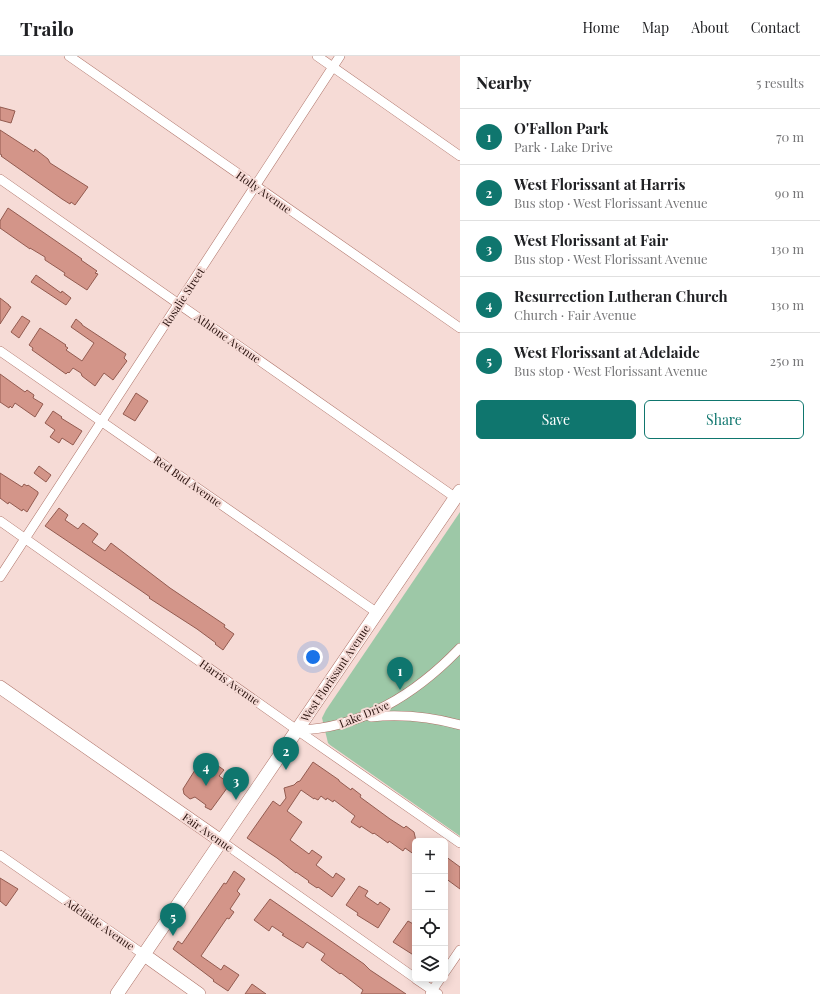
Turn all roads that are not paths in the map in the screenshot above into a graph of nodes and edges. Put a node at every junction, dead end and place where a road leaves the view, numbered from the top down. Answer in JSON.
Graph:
{"nodes":[{"id":1,"x":69,"y":56,"type":"edge"},
{"id":2,"x":317,"y":56,"type":"edge"},
{"id":3,"x":340,"y":56,"type":"edge"},
{"id":4,"x":333,"y":67,"type":"junction"},
{"id":5,"x":460,"y":156,"type":"edge"},
{"id":6,"x":0,"y":180,"type":"edge"},
{"id":7,"x":256,"y":186,"type":"junction"},
{"id":8,"x":179,"y":304,"type":"junction"},
{"id":9,"x":460,"y":328,"type":"edge"},
{"id":10,"x":0,"y":351,"type":"edge"},
{"id":11,"x":101,"y":421,"type":"junction"},
{"id":12,"x":458,"y":494,"type":"edge"},
{"id":13,"x":0,"y":521,"type":"edge"},
{"id":14,"x":25,"y":538,"type":"junction"},
{"id":15,"x":0,"y":577,"type":"edge"},
{"id":16,"x":376,"y":612,"type":"junction"},
{"id":17,"x":460,"y":648,"type":"edge"},
{"id":18,"x":0,"y":687,"type":"edge"},
{"id":19,"x":362,"y":717,"type":"junction"},
{"id":20,"x":460,"y":725,"type":"edge"},
{"id":21,"x":297,"y":730,"type":"junction"},
{"id":22,"x":221,"y":842,"type":"junction"},
{"id":23,"x":460,"y":843,"type":"edge"},
{"id":24,"x":0,"y":854,"type":"edge"},
{"id":25,"x":460,"y":950,"type":"edge"},
{"id":26,"x":143,"y":954,"type":"junction"},
{"id":27,"x":448,"y":968,"type":"edge"},
{"id":28,"x":412,"y":975,"type":"edge"},
{"id":29,"x":421,"y":982,"type":"edge"},
{"id":30,"x":438,"y":982,"type":"edge"},
{"id":31,"x":433,"y":993,"type":"edge"},
{"id":32,"x":117,"y":994,"type":"edge"},
{"id":33,"x":200,"y":994,"type":"edge"}],
"edges":[{"from":1,"to":7,"type":"street","name":"Holly Avenue"},
{"from":2,"to":4,"type":"street"},
{"from":3,"to":4,"type":"street","name":"Rosalie Street"},
{"from":4,"to":5,"type":"street"},
{"from":4,"to":7,"type":"street","name":"Rosalie Street"},
{"from":6,"to":8,"type":"street","name":"Athlone Avenue"},
{"from":7,"to":8,"type":"street","name":"Rosalie Street"},
{"from":7,"to":9,"type":"street","name":"Holly Avenue"},
{"from":8,"to":11,"type":"street","name":"Rosalie Street"},
{"from":8,"to":12,"type":"street","name":"Athlone Avenue"},
{"from":10,"to":11,"type":"street","name":"Red Bud Avenue"},
{"from":11,"to":14,"type":"street","name":"Rosalie Street"},
{"from":11,"to":16,"type":"street","name":"Red Bud Avenue"},
{"from":12,"to":16,"type":"main road","name":"West Florissant Avenue"},
{"from":13,"to":14,"type":"street","name":"Harris Avenue"},
{"from":14,"to":15,"type":"street","name":"Rosalie Street"},
{"from":14,"to":21,"type":"street","name":"Harris Avenue"},
{"from":16,"to":21,"type":"main road","name":"West Florissant Avenue"},
{"from":17,"to":19,"type":"street","name":"Lake Drive"},
{"from":18,"to":22,"type":"main road","name":"Fair Avenue"},
{"from":19,"to":20,"type":"street"},
{"from":19,"to":21,"type":"street","name":"Lake Drive"},
{"from":21,"to":22,"type":"main road","name":"West Florissant Avenue"},
{"from":21,"to":23,"type":"street","name":"Harris Avenue"},
{"from":22,"to":26,"type":"main road","name":"West Florissant Avenue"},
{"from":22,"to":28,"type":"street","name":"Fair Avenue"},
{"from":24,"to":26,"type":"street","name":"Adelaide Avenue"},
{"from":25,"to":27,"type":"street"},
{"from":26,"to":32,"type":"main road","name":"West Florissant Avenue"},
{"from":26,"to":33,"type":"main road","name":"Adelaide Avenue"},
{"from":29,"to":31,"type":"street","name":"Fair Avenue"},
{"from":30,"to":31,"type":"street"}]}
